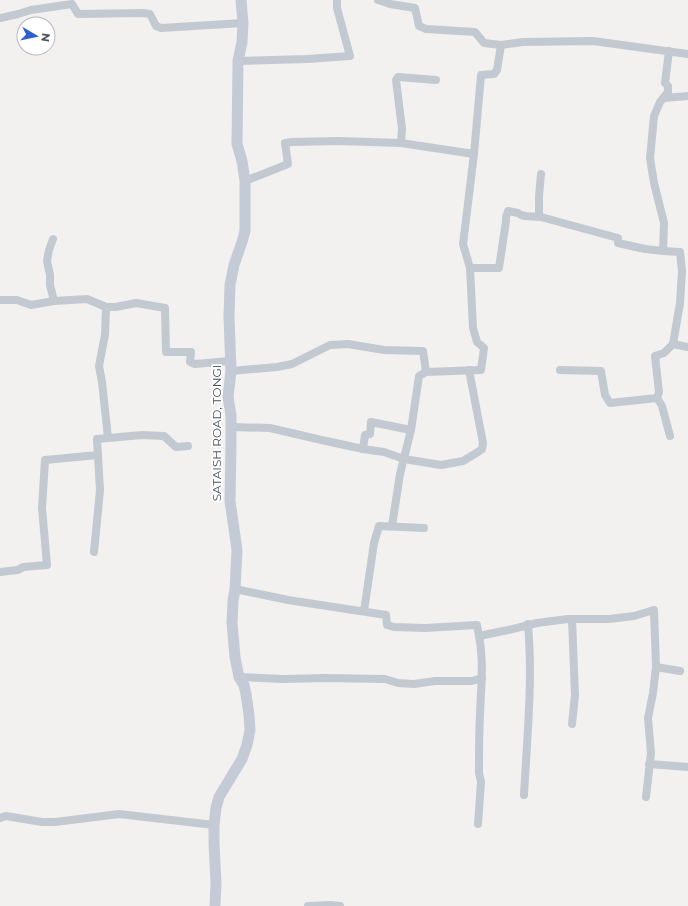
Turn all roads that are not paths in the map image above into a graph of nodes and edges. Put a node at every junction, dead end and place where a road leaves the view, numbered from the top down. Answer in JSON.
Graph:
{"nodes":[{"id":1,"x":241,"y":0,"type":"edge"},
{"id":2,"x":337,"y":0,"type":"edge"},
{"id":3,"x":378,"y":0,"type":"edge"},
{"id":4,"x":0,"y":18,"type":"edge"},
{"id":5,"x":243,"y":23,"type":"junction"},
{"id":6,"x":501,"y":45,"type":"junction"},
{"id":7,"x":669,"y":50,"type":"junction"},
{"id":8,"x":688,"y":54,"type":"edge"},
{"id":9,"x":238,"y":61,"type":"junction"},
{"id":10,"x":436,"y":80,"type":"dead end"},
{"id":11,"x":688,"y":96,"type":"edge"},
{"id":12,"x":664,"y":98,"type":"junction"},
{"id":13,"x":401,"y":143,"type":"junction"},
{"id":14,"x":474,"y":154,"type":"junction"},
{"id":15,"x":540,"y":174,"type":"dead end"},
{"id":16,"x":245,"y":181,"type":"junction"},
{"id":17,"x":541,"y":217,"type":"junction"},
{"id":18,"x":53,"y":239,"type":"dead end"},
{"id":19,"x":663,"y":251,"type":"junction"},
{"id":20,"x":470,"y":268,"type":"junction"},
{"id":21,"x":0,"y":300,"type":"edge"},
{"id":22,"x":54,"y":300,"type":"junction"},
{"id":23,"x":106,"y":307,"type":"junction"},
{"id":24,"x":673,"y":344,"type":"junction"},
{"id":25,"x":688,"y":347,"type":"edge"},
{"id":26,"x":230,"y":366,"type":"junction"},
{"id":27,"x":469,"y":370,"type":"junction"},
{"id":28,"x":560,"y":370,"type":"dead end"},
{"id":29,"x":426,"y":372,"type":"junction"},
{"id":30,"x":657,"y":398,"type":"junction"},
{"id":31,"x":231,"y":428,"type":"junction"},
{"id":32,"x":411,"y":430,"type":"junction"},
{"id":33,"x":670,"y":436,"type":"dead end"},
{"id":34,"x":108,"y":438,"type":"junction"},
{"id":35,"x":188,"y":446,"type":"dead end"},
{"id":36,"x":363,"y":449,"type":"junction"},
{"id":37,"x":98,"y":454,"type":"junction"},
{"id":38,"x":404,"y":458,"type":"junction"},
{"id":39,"x":392,"y":526,"type":"junction"},
{"id":40,"x":424,"y":528,"type":"dead end"},
{"id":41,"x":94,"y":552,"type":"dead end"},
{"id":42,"x":0,"y":572,"type":"edge"},
{"id":43,"x":235,"y":589,"type":"junction"},
{"id":44,"x":364,"y":611,"type":"junction"},
{"id":45,"x":572,"y":619,"type":"junction"},
{"id":46,"x":528,"y":624,"type":"junction"},
{"id":47,"x":480,"y":636,"type":"junction"},
{"id":48,"x":656,"y":666,"type":"junction"},
{"id":49,"x":680,"y":671,"type":"dead end"},
{"id":50,"x":240,"y":677,"type":"junction"},
{"id":51,"x":482,"y":678,"type":"junction"},
{"id":52,"x":572,"y":724,"type":"dead end"},
{"id":53,"x":649,"y":764,"type":"junction"},
{"id":54,"x":688,"y":767,"type":"edge"},
{"id":55,"x":524,"y":795,"type":"dead end"},
{"id":56,"x":646,"y":797,"type":"dead end"},
{"id":57,"x":0,"y":818,"type":"edge"},
{"id":58,"x":478,"y":824,"type":"dead end"},
{"id":59,"x":214,"y":825,"type":"junction"},
{"id":60,"x":215,"y":906,"type":"edge"},
{"id":61,"x":308,"y":906,"type":"edge"},
{"id":62,"x":340,"y":906,"type":"edge"}],
"edges":[{"from":1,"to":5,"type":"street","name":"SATAISH ROAD, TONGI"},
{"from":2,"to":9,"type":"street"},
{"from":3,"to":6,"type":"street"},
{"from":4,"to":5,"type":"street"},
{"from":5,"to":9,"type":"street","name":"SATAISH ROAD, TONGI"},
{"from":6,"to":7,"type":"street"},
{"from":6,"to":14,"type":"street"},
{"from":7,"to":8,"type":"street"},
{"from":7,"to":12,"type":"street"},
{"from":9,"to":16,"type":"street","name":"SATAISH ROAD, TONGI"},
{"from":10,"to":13,"type":"street"},
{"from":11,"to":12,"type":"street"},
{"from":12,"to":19,"type":"street"},
{"from":13,"to":14,"type":"street"},
{"from":13,"to":16,"type":"street"},
{"from":14,"to":20,"type":"street"},
{"from":15,"to":17,"type":"street"},
{"from":16,"to":26,"type":"street","name":"SATAISH ROAD, TONGI"},
{"from":17,"to":19,"type":"street"},
{"from":17,"to":20,"type":"street"},
{"from":18,"to":22,"type":"street"},
{"from":19,"to":24,"type":"street"},
{"from":20,"to":27,"type":"street"},
{"from":21,"to":22,"type":"street"},
{"from":22,"to":23,"type":"street"},
{"from":23,"to":26,"type":"street"},
{"from":23,"to":34,"type":"street"},
{"from":24,"to":25,"type":"street"},
{"from":24,"to":30,"type":"street"},
{"from":26,"to":29,"type":"street"},
{"from":26,"to":31,"type":"street","name":"SATAISH ROAD, TONGI"},
{"from":27,"to":29,"type":"street"},
{"from":27,"to":38,"type":"street"},
{"from":28,"to":30,"type":"street"},
{"from":29,"to":32,"type":"street"},
{"from":30,"to":33,"type":"street"},
{"from":31,"to":36,"type":"street"},
{"from":31,"to":43,"type":"street","name":"SATAISH ROAD, TONGI"},
{"from":32,"to":36,"type":"street"},
{"from":32,"to":38,"type":"street"},
{"from":34,"to":35,"type":"street"},
{"from":34,"to":37,"type":"street"},
{"from":36,"to":38,"type":"street"},
{"from":37,"to":41,"type":"street"},
{"from":37,"to":42,"type":"street"},
{"from":38,"to":39,"type":"street"},
{"from":39,"to":40,"type":"street"},
{"from":39,"to":44,"type":"street"},
{"from":43,"to":44,"type":"street"},
{"from":43,"to":50,"type":"street","name":"SATAISH ROAD, TONGI"},
{"from":44,"to":47,"type":"street"},
{"from":45,"to":46,"type":"street"},
{"from":45,"to":48,"type":"street"},
{"from":45,"to":52,"type":"street"},
{"from":46,"to":47,"type":"street"},
{"from":46,"to":55,"type":"street"},
{"from":47,"to":51,"type":"street"},
{"from":48,"to":49,"type":"street"},
{"from":48,"to":53,"type":"street"},
{"from":50,"to":51,"type":"street"},
{"from":50,"to":59,"type":"street","name":"SATAISH ROAD, TONGI"},
{"from":51,"to":58,"type":"street"},
{"from":53,"to":54,"type":"street"},
{"from":53,"to":56,"type":"street"},
{"from":57,"to":59,"type":"street"},
{"from":59,"to":60,"type":"street","name":"SATAISH ROAD, TONGI"},
{"from":61,"to":62,"type":"street"}]}
